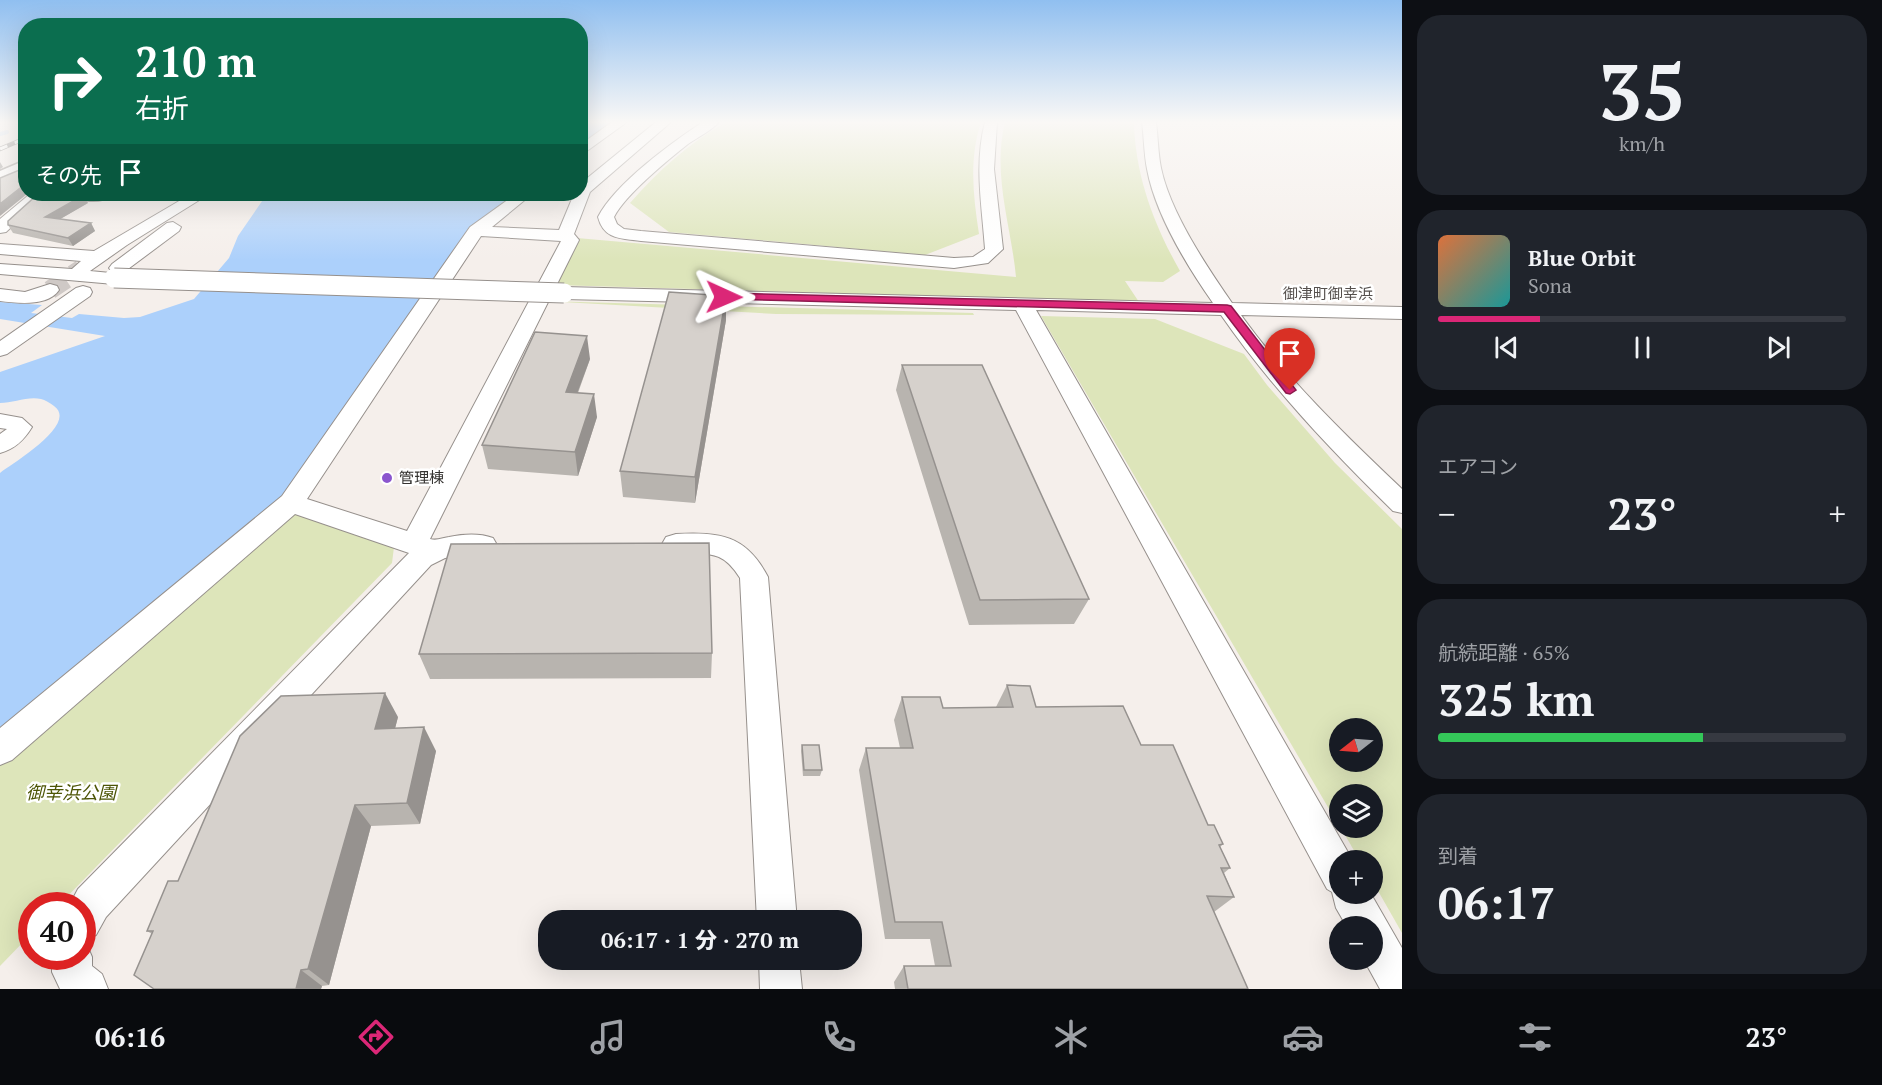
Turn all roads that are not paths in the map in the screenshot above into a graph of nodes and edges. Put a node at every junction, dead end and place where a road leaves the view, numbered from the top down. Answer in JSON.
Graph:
{"nodes":[{"id":1,"x":603,"y":168,"type":"edge"},
{"id":2,"x":650,"y":168,"type":"edge"},
{"id":3,"x":985,"y":168,"type":"edge"},
{"id":4,"x":1155,"y":168,"type":"edge"},
{"id":5,"x":18,"y":170,"type":"edge"},
{"id":6,"x":0,"y":179,"type":"edge"},
{"id":7,"x":588,"y":179,"type":"edge"},
{"id":8,"x":31,"y":201,"type":"edge"},
{"id":9,"x":189,"y":201,"type":"edge"},
{"id":10,"x":209,"y":201,"type":"edge"},
{"id":11,"x":516,"y":201,"type":"edge"},
{"id":12,"x":582,"y":201,"type":"edge"},
{"id":13,"x":6,"y":222,"type":"edge"},
{"id":14,"x":476,"y":231,"type":"junction"},
{"id":15,"x":565,"y":235,"type":"junction"},
{"id":16,"x":0,"y":249,"type":"edge"},
{"id":17,"x":97,"y":257,"type":"junction"},
{"id":18,"x":81,"y":268,"type":"tunnel mouth"},
{"id":19,"x":0,"y":269,"type":"edge"},
{"id":20,"x":116,"y":273,"type":"junction"},
{"id":21,"x":50,"y":290,"type":"tunnel mouth"},
{"id":22,"x":83,"y":292,"type":"dead end"},
{"id":23,"x":0,"y":295,"type":"edge"},
{"id":24,"x":1022,"y":303,"type":"junction"},
{"id":25,"x":1227,"y":309,"type":"junction"},
{"id":26,"x":1402,"y":313,"type":"edge"},
{"id":27,"x":0,"y":350,"type":"edge"},
{"id":28,"x":0,"y":421,"type":"edge"},
{"id":29,"x":0,"y":445,"type":"edge"},
{"id":30,"x":291,"y":503,"type":"junction"},
{"id":31,"x":1402,"y":504,"type":"edge"},
{"id":32,"x":652,"y":544,"type":"edge"},
{"id":33,"x":514,"y":545,"type":"edge"},
{"id":34,"x":424,"y":546,"type":"junction"},
{"id":35,"x":0,"y":749,"type":"edge"},
{"id":36,"x":1329,"y":856,"type":"edge"},
{"id":37,"x":96,"y":899,"type":"edge"},
{"id":38,"x":776,"y":910,"type":"edge"},
{"id":39,"x":1383,"y":954,"type":"edge"},
{"id":40,"x":73,"y":970,"type":"edge"},
{"id":41,"x":780,"y":970,"type":"edge"},
{"id":42,"x":1402,"y":987,"type":"edge"},
{"id":43,"x":87,"y":989,"type":"edge"},
{"id":44,"x":781,"y":989,"type":"edge"}],
"edges":[{"from":1,"to":7,"type":"street"},
{"from":2,"to":3,"type":"street"},
{"from":4,"to":25,"type":"street"},
{"from":5,"to":6,"type":"highway"},
{"from":8,"to":13,"type":"street"},
{"from":9,"to":17,"type":"street"},
{"from":10,"to":20,"type":"street"},
{"from":11,"to":14,"type":"street"},
{"from":12,"to":15,"type":"street"},
{"from":14,"to":15,"type":"street"},
{"from":14,"to":30,"type":"street"},
{"from":15,"to":34,"type":"street"},
{"from":16,"to":17,"type":"street"},
{"from":17,"to":18,"type":"street"},
{"from":19,"to":20,"type":"street"},
{"from":20,"to":24,"type":"street","bridge":true},
{"from":21,"to":23,"type":"street"},
{"from":22,"to":27,"type":"street"},
{"from":24,"to":25,"type":"street"},
{"from":24,"to":36,"type":"street"},
{"from":25,"to":26,"type":"street"},
{"from":25,"to":31,"type":"street"},
{"from":28,"to":29,"type":"street"},
{"from":30,"to":34,"type":"street"},
{"from":30,"to":35,"type":"street"},
{"from":32,"to":38,"type":"street"},
{"from":33,"to":34,"type":"street"},
{"from":34,"to":37,"type":"street"},
{"from":39,"to":42,"type":"street"},
{"from":40,"to":43,"type":"street"},
{"from":41,"to":44,"type":"street"}]}
